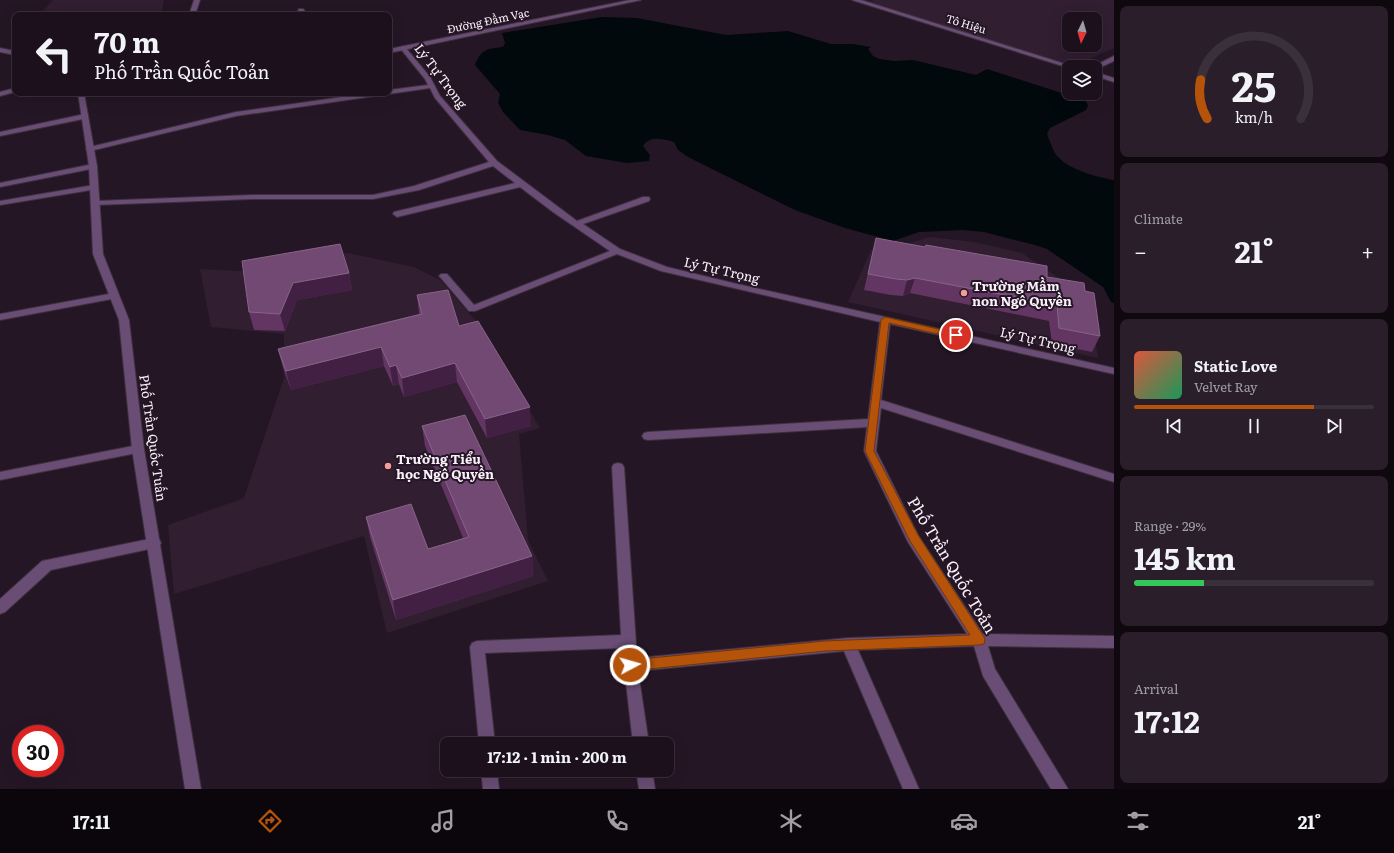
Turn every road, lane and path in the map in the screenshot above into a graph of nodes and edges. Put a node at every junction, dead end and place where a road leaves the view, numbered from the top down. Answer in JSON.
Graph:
{"nodes":[{"id":1,"x":197,"y":0,"type":"edge"},
{"id":2,"x":638,"y":0,"type":"edge"},
{"id":3,"x":854,"y":0,"type":"edge"},
{"id":4,"x":193,"y":12,"type":"edge"},
{"id":5,"x":404,"y":48,"type":"junction"},
{"id":6,"x":0,"y":50,"type":"edge"},
{"id":7,"x":392,"y":50,"type":"edge"},
{"id":8,"x":12,"y":52,"type":"edge"},
{"id":9,"x":1114,"y":58,"type":"edge"},
{"id":10,"x":1062,"y":64,"type":"edge"},
{"id":11,"x":1102,"y":64,"type":"edge"},
{"id":12,"x":1102,"y":76,"type":"edge"},
{"id":13,"x":1114,"y":80,"type":"edge"},
{"id":14,"x":432,"y":86,"type":"junction"},
{"id":15,"x":12,"y":91,"type":"edge"},
{"id":16,"x":392,"y":92,"type":"edge"},
{"id":17,"x":0,"y":94,"type":"edge"},
{"id":18,"x":82,"y":96,"type":"edge"},
{"id":19,"x":364,"y":96,"type":"edge"},
{"id":20,"x":85,"y":116,"type":"junction"},
{"id":21,"x":0,"y":134,"type":"edge"},
{"id":22,"x":90,"y":149,"type":"junction"},
{"id":23,"x":494,"y":163,"type":"junction"},
{"id":24,"x":93,"y":166,"type":"junction"},
{"id":25,"x":521,"y":184,"type":"junction"},
{"id":26,"x":0,"y":185,"type":"edge"},
{"id":27,"x":94,"y":188,"type":"junction"},
{"id":28,"x":646,"y":199,"type":"dead end"},
{"id":29,"x":0,"y":203,"type":"edge"},
{"id":30,"x":95,"y":203,"type":"junction"},
{"id":31,"x":397,"y":214,"type":"dead end"},
{"id":32,"x":576,"y":224,"type":"junction"},
{"id":33,"x":617,"y":252,"type":"junction"},
{"id":34,"x":444,"y":276,"type":"dead end"},
{"id":35,"x":114,"y":296,"type":"junction"},
{"id":36,"x":0,"y":317,"type":"edge"},
{"id":37,"x":885,"y":320,"type":"junction"},
{"id":38,"x":1114,"y":371,"type":"edge"},
{"id":39,"x":875,"y":402,"type":"junction"},
{"id":40,"x":873,"y":423,"type":"junction"},
{"id":41,"x":648,"y":436,"type":"dead end"},
{"id":42,"x":138,"y":449,"type":"junction"},
{"id":43,"x":618,"y":467,"type":"dead end"},
{"id":44,"x":0,"y":476,"type":"edge"},
{"id":45,"x":1114,"y":478,"type":"edge"},
{"id":46,"x":154,"y":543,"type":"junction"},
{"id":47,"x":0,"y":608,"type":"edge"},
{"id":48,"x":629,"y":640,"type":"junction"},
{"id":49,"x":979,"y":640,"type":"junction"},
{"id":50,"x":1114,"y":642,"type":"edge"},
{"id":51,"x":848,"y":644,"type":"junction"},
{"id":52,"x":630,"y":665,"type":"junction"},
{"id":53,"x":486,"y":737,"type":"edge"},
{"id":54,"x":640,"y":737,"type":"edge"},
{"id":55,"x":490,"y":777,"type":"edge"},
{"id":56,"x":645,"y":777,"type":"edge"},
{"id":57,"x":193,"y":789,"type":"edge"},
{"id":58,"x":491,"y":789,"type":"edge"},
{"id":59,"x":647,"y":789,"type":"edge"},
{"id":60,"x":911,"y":789,"type":"edge"},
{"id":61,"x":1060,"y":789,"type":"edge"}],
"edges":[{"from":1,"to":4,"type":"street"},
{"from":2,"to":5,"type":"street","name":"Đường Đầm Vạc"},
{"from":3,"to":10,"type":"street","name":"Tô Hiệu"},
{"from":5,"to":7,"type":"street","name":"Đường Đầm Vạc"},
{"from":5,"to":14,"type":"street","name":"Lý Tự Trọng"},
{"from":6,"to":8,"type":"street"},
{"from":9,"to":11,"type":"street"},
{"from":12,"to":13,"type":"street"},
{"from":14,"to":16,"type":"street"},
{"from":14,"to":23,"type":"street","name":"Lý Tự Trọng"},
{"from":15,"to":17,"type":"street"},
{"from":18,"to":20,"type":"street","name":"Phố Trần Quốc Tuấn"},
{"from":19,"to":22,"type":"street"},
{"from":20,"to":21,"type":"street"},
{"from":20,"to":22,"type":"street","name":"Phố Trần Quốc Tuấn"},
{"from":22,"to":24,"type":"street","name":"Phố Trần Quốc Tuấn"},
{"from":23,"to":25,"type":"street","name":"Lý Tự Trọng"},
{"from":23,"to":30,"type":"street"},
{"from":24,"to":26,"type":"street"},
{"from":24,"to":27,"type":"street","name":"Phố Trần Quốc Tuấn"},
{"from":25,"to":31,"type":"street"},
{"from":25,"to":32,"type":"street","name":"Lý Tự Trọng"},
{"from":27,"to":29,"type":"street"},
{"from":27,"to":30,"type":"street","name":"Phố Trần Quốc Tuấn"},
{"from":28,"to":32,"type":"street"},
{"from":30,"to":35,"type":"street","name":"Phố Trần Quốc Tuấn"},
{"from":32,"to":33,"type":"street","name":"Lý Tự Trọng"},
{"from":33,"to":34,"type":"street"},
{"from":33,"to":37,"type":"street","name":"Lý Tự Trọng"},
{"from":35,"to":36,"type":"street"},
{"from":35,"to":42,"type":"street","name":"Phố Trần Quốc Tuấn"},
{"from":37,"to":38,"type":"street","name":"Lý Tự Trọng"},
{"from":37,"to":39,"type":"street","name":"Phố Trần Quốc Toản"},
{"from":39,"to":40,"type":"street","name":"Phố Trần Quốc Toản"},
{"from":39,"to":45,"type":"street"},
{"from":40,"to":41,"type":"street"},
{"from":40,"to":49,"type":"street","name":"Phố Trần Quốc Toản"},
{"from":42,"to":44,"type":"street"},
{"from":42,"to":46,"type":"street","name":"Phố Trần Quốc Tuấn"},
{"from":43,"to":48,"type":"street"},
{"from":46,"to":47,"type":"street"},
{"from":46,"to":57,"type":"street","name":"Phố Trần Quốc Tuấn"},
{"from":48,"to":52,"type":"street"},
{"from":48,"to":53,"type":"street"},
{"from":49,"to":50,"type":"street"},
{"from":49,"to":51,"type":"street"},
{"from":49,"to":61,"type":"street","name":"Phố Trần Quốc Toản"},
{"from":51,"to":52,"type":"street"},
{"from":51,"to":60,"type":"street"},
{"from":52,"to":54,"type":"street"},
{"from":55,"to":58,"type":"street"},
{"from":56,"to":59,"type":"street"}]}
